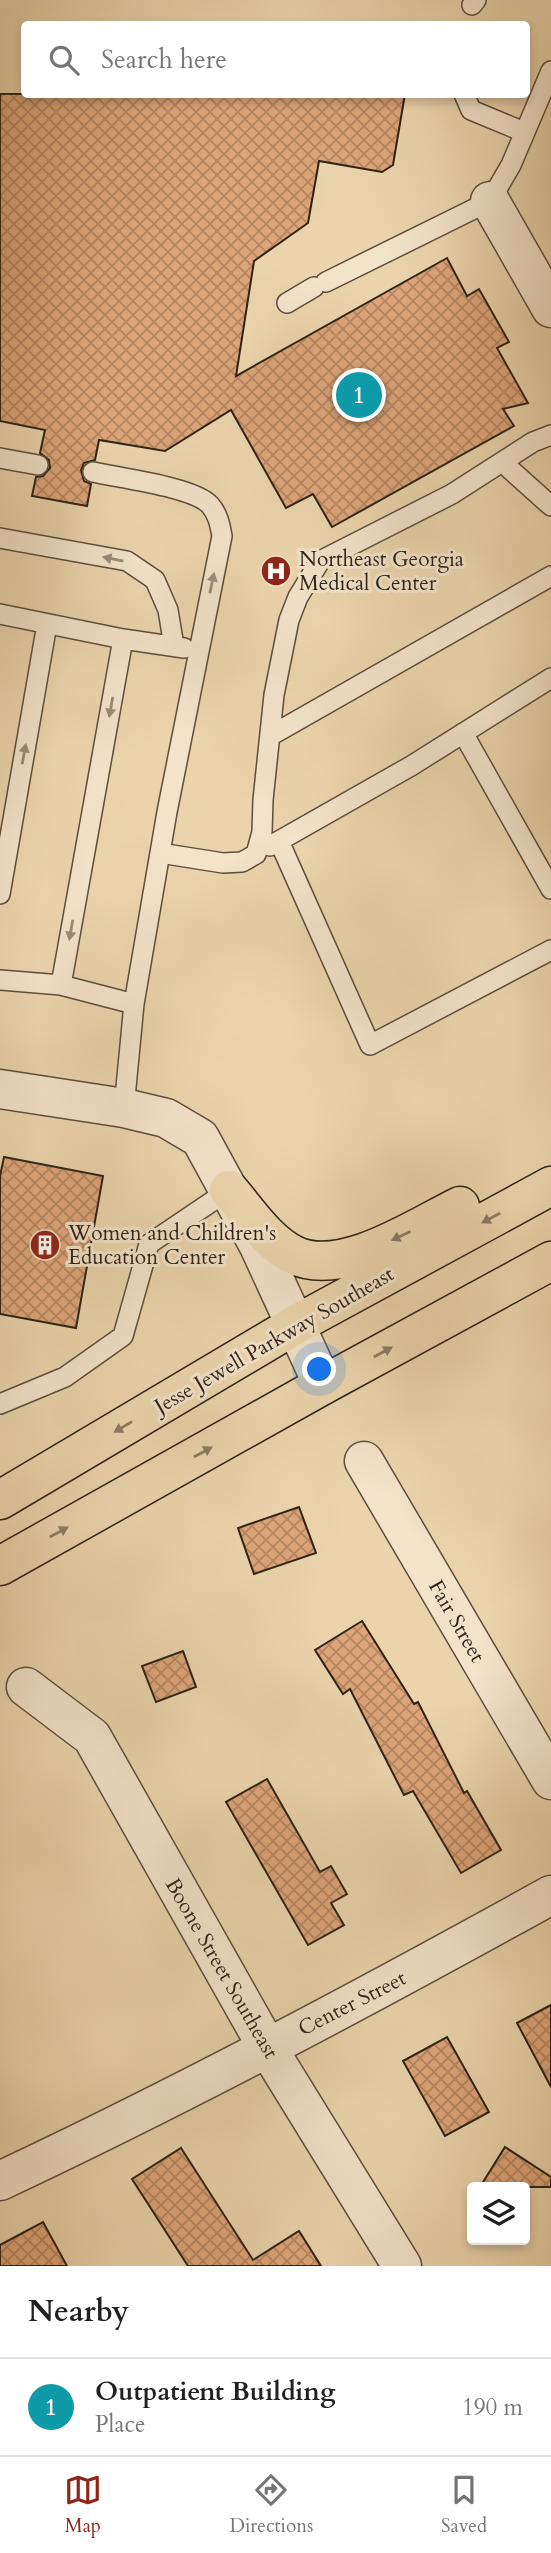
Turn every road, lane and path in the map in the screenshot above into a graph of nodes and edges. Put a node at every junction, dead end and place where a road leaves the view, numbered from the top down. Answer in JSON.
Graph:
{"nodes":[{"id":1,"x":551,"y":71,"type":"edge"},
{"id":2,"x":466,"y":98,"type":"edge"},
{"id":3,"x":524,"y":132,"type":"junction"},
{"id":4,"x":490,"y":201,"type":"junction"},
{"id":5,"x":287,"y":303,"type":"dead end"},
{"id":6,"x":551,"y":308,"type":"edge"},
{"id":7,"x":551,"y":435,"type":"edge"},
{"id":8,"x":0,"y":458,"type":"edge"},
{"id":9,"x":502,"y":462,"type":"junction"},
{"id":10,"x":38,"y":465,"type":"dead end"},
{"id":11,"x":93,"y":472,"type":"dead end"},
{"id":12,"x":551,"y":506,"type":"edge"},
{"id":13,"x":0,"y":538,"type":"edge"},
{"id":14,"x":551,"y":576,"type":"edge"},
{"id":15,"x":0,"y":614,"type":"edge"},
{"id":16,"x":47,"y":624,"type":"junction"},
{"id":17,"x":123,"y":639,"type":"junction"},
{"id":18,"x":174,"y":646,"type":"junction"},
{"id":19,"x":199,"y":650,"type":"junction"},
{"id":20,"x":551,"y":678,"type":"edge"},
{"id":21,"x":463,"y":733,"type":"junction"},
{"id":22,"x":270,"y":736,"type":"junction"},
{"id":23,"x":279,"y":841,"type":"junction"},
{"id":24,"x":160,"y":853,"type":"junction"},
{"id":25,"x":256,"y":854,"type":"junction"},
{"id":26,"x":551,"y":889,"type":"edge"},
{"id":27,"x":0,"y":894,"type":"edge"},
{"id":28,"x":551,"y":950,"type":"edge"},
{"id":29,"x":0,"y":981,"type":"edge"},
{"id":30,"x":61,"y":985,"type":"junction"},
{"id":31,"x":134,"y":1004,"type":"junction"},
{"id":32,"x":0,"y":1089,"type":"edge"},
{"id":33,"x":124,"y":1108,"type":"junction"},
{"id":34,"x":551,"y":1165,"type":"edge"},
{"id":35,"x":551,"y":1186,"type":"edge"},
{"id":36,"x":229,"y":1190,"type":"junction"},
{"id":37,"x":551,"y":1261,"type":"edge"},
{"id":38,"x":295,"y":1325,"type":"junction"},
{"id":39,"x":323,"y":1385,"type":"junction"},
{"id":40,"x":0,"y":1404,"type":"edge"},
{"id":41,"x":364,"y":1461,"type":"dead end"},
{"id":42,"x":0,"y":1500,"type":"edge"},
{"id":43,"x":0,"y":1566,"type":"edge"},
{"id":44,"x":26,"y":1687,"type":"dead end"},
{"id":45,"x":551,"y":1780,"type":"edge"},
{"id":46,"x":551,"y":1895,"type":"edge"},
{"id":47,"x":267,"y":2047,"type":"junction"},
{"id":48,"x":0,"y":2181,"type":"edge"},
{"id":49,"x":402,"y":2266,"type":"edge"}],
"edges":[{"from":1,"to":3,"type":"lane"},
{"from":2,"to":3,"type":"lane"},
{"from":3,"to":4,"type":"lane"},
{"from":4,"to":5,"type":"lane"},
{"from":4,"to":6,"type":"street"},
{"from":7,"to":9,"type":"lane"},
{"from":8,"to":10,"type":"lane"},
{"from":9,"to":12,"type":"lane"},
{"from":9,"to":22,"type":"lane"},
{"from":19,"to":11,"type":"lane","one_way":true},
{"from":18,"to":13,"type":"lane","one_way":true},
{"from":14,"to":22,"type":"lane"},
{"from":15,"to":16,"type":"lane"},
{"from":16,"to":17,"type":"lane"},
{"from":27,"to":16,"type":"lane","one_way":true},
{"from":17,"to":18,"type":"lane"},
{"from":17,"to":30,"type":"lane","one_way":true},
{"from":18,"to":19,"type":"lane"},
{"from":19,"to":24,"type":"lane"},
{"from":20,"to":21,"type":"lane"},
{"from":21,"to":23,"type":"lane"},
{"from":21,"to":26,"type":"lane"},
{"from":22,"to":25,"type":"lane"},
{"from":23,"to":25,"type":"lane"},
{"from":23,"to":28,"type":"lane"},
{"from":24,"to":25,"type":"lane"},
{"from":24,"to":31,"type":"lane"},
{"from":29,"to":30,"type":"lane"},
{"from":30,"to":31,"type":"lane"},
{"from":31,"to":33,"type":"lane"},
{"from":32,"to":33,"type":"street"},
{"from":33,"to":36,"type":"street"},
{"from":34,"to":36,"type":"main road","one_way":true},
{"from":35,"to":38,"type":"main road","name":"Jesse Jewell Parkway Southeast","one_way":true},
{"from":36,"to":38,"type":"street"},
{"from":36,"to":40,"type":"lane"},
{"from":39,"to":37,"type":"main road","one_way":true},
{"from":38,"to":39,"type":"street"},
{"from":38,"to":42,"type":"main road","name":"Jesse Jewell Parkway Southeast","one_way":true},
{"from":43,"to":39,"type":"main road","one_way":true},
{"from":41,"to":45,"type":"street","name":"Fair Street"},
{"from":44,"to":47,"type":"street","name":"Boone Street Southeast"},
{"from":46,"to":47,"type":"street","name":"Center Street"},
{"from":47,"to":48,"type":"street","name":"Center Street"},
{"from":47,"to":49,"type":"street","name":"Boone Street Southeast"}]}
